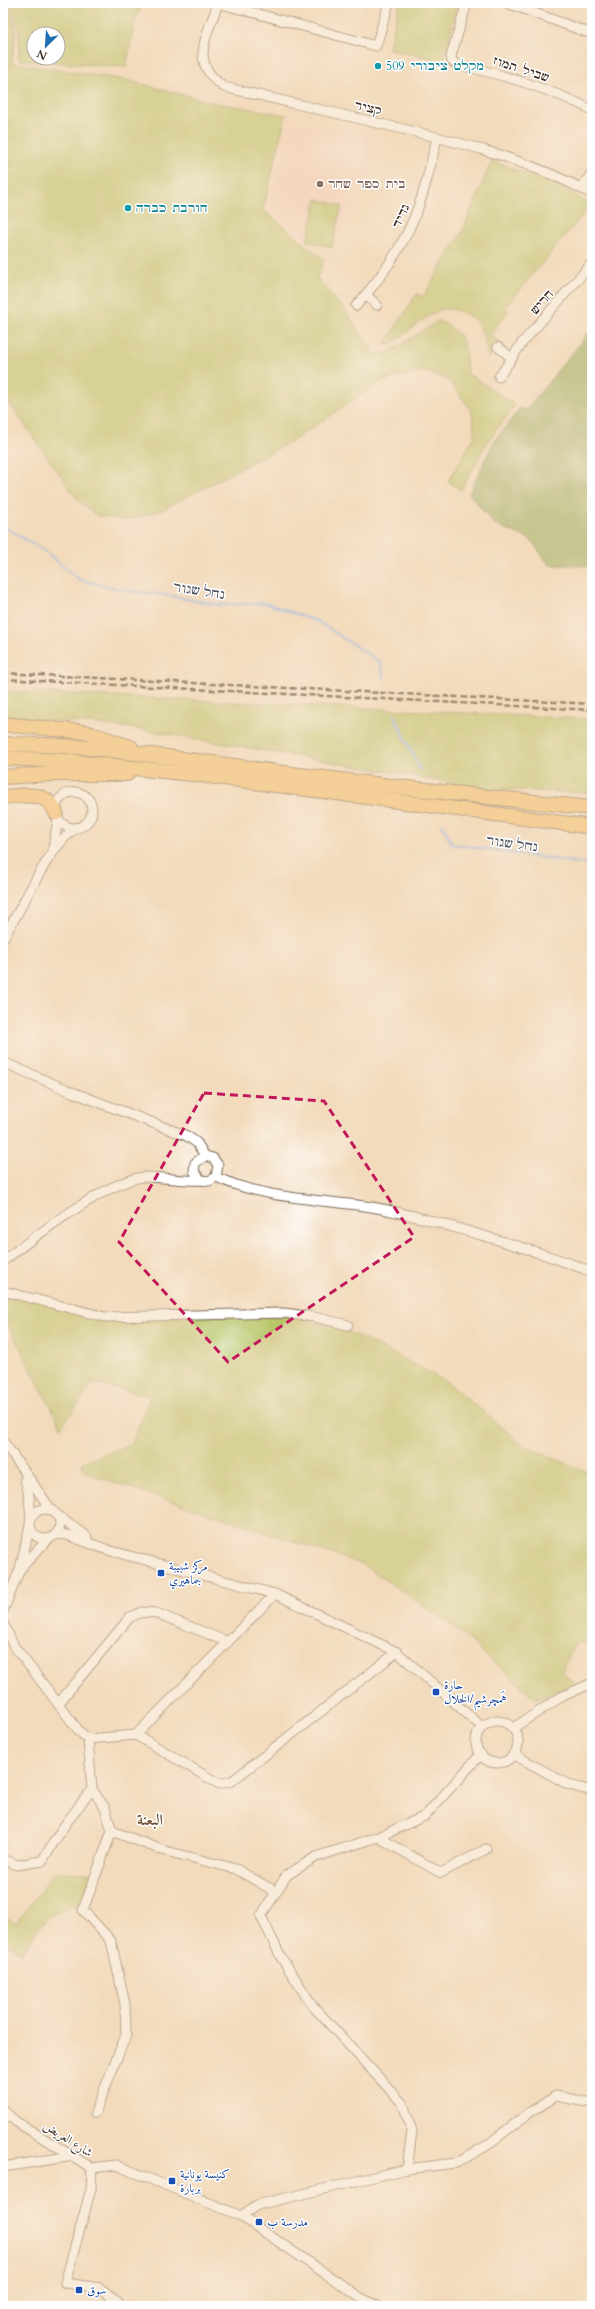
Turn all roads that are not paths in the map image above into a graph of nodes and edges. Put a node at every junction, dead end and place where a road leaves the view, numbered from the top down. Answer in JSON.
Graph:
{"nodes":[{"id":1,"x":218,"y":3,"type":"edge"},
{"id":2,"x":389,"y":3,"type":"edge"},
{"id":3,"x":467,"y":3,"type":"edge"},
{"id":4,"x":508,"y":3,"type":"edge"},
{"id":5,"x":592,"y":34,"type":"edge"},
{"id":6,"x":592,"y":110,"type":"edge"},
{"id":7,"x":437,"y":137,"type":"junction"},
{"id":8,"x":592,"y":173,"type":"edge"},
{"id":9,"x":580,"y":188,"type":"junction"},
{"id":10,"x":592,"y":194,"type":"edge"},
{"id":11,"x":592,"y":263,"type":"edge"},
{"id":12,"x":366,"y":295,"type":"junction"},
{"id":13,"x":377,"y":305,"type":"dead end"},
{"id":14,"x":356,"y":306,"type":"dead end"},
{"id":15,"x":498,"y":347,"type":"dead end"},
{"id":16,"x":512,"y":358,"type":"junction"},
{"id":17,"x":499,"y":377,"type":"dead end"},
{"id":18,"x":3,"y":724,"type":"edge"},
{"id":19,"x":3,"y":744,"type":"edge"},
{"id":20,"x":158,"y":756,"type":"junction"},
{"id":21,"x":3,"y":758,"type":"edge"},
{"id":22,"x":193,"y":774,"type":"junction"},
{"id":23,"x":3,"y":777,"type":"edge"},
{"id":24,"x":3,"y":797,"type":"edge"},
{"id":25,"x":592,"y":808,"type":"edge"},
{"id":26,"x":57,"y":816,"type":"junction"},
{"id":27,"x":592,"y":827,"type":"edge"},
{"id":28,"x":76,"y":828,"type":"junction"},
{"id":29,"x":50,"y":856,"type":"junction"},
{"id":30,"x":3,"y":938,"type":"edge"},
{"id":31,"x":3,"y":1062,"type":"edge"},
{"id":32,"x":205,"y":1156,"type":"junction"},
{"id":33,"x":216,"y":1177,"type":"junction"},
{"id":34,"x":201,"y":1180,"type":"junction"},
{"id":35,"x":3,"y":1261,"type":"edge"},
{"id":36,"x":592,"y":1272,"type":"edge"},
{"id":37,"x":3,"y":1291,"type":"edge"},
{"id":38,"x":348,"y":1325,"type":"dead end"},
{"id":39,"x":3,"y":1441,"type":"edge"},
{"id":40,"x":24,"y":1473,"type":"junction"},
{"id":41,"x":55,"y":1514,"type":"junction"},
{"id":42,"x":31,"y":1523,"type":"junction"},
{"id":43,"x":52,"y":1536,"type":"junction"},
{"id":44,"x":111,"y":1551,"type":"junction"},
{"id":45,"x":20,"y":1569,"type":"junction"},
{"id":46,"x":275,"y":1594,"type":"junction"},
{"id":47,"x":3,"y":1611,"type":"edge"},
{"id":48,"x":3,"y":1623,"type":"edge"},
{"id":49,"x":228,"y":1642,"type":"junction"},
{"id":50,"x":397,"y":1652,"type":"junction"},
{"id":51,"x":592,"y":1683,"type":"edge"},
{"id":52,"x":58,"y":1704,"type":"junction"},
{"id":53,"x":482,"y":1727,"type":"junction"},
{"id":54,"x":513,"y":1728,"type":"junction"},
{"id":55,"x":136,"y":1735,"type":"junction"},
{"id":56,"x":88,"y":1739,"type":"junction"},
{"id":57,"x":481,"y":1754,"type":"junction"},
{"id":58,"x":514,"y":1754,"type":"junction"},
{"id":59,"x":92,"y":1789,"type":"junction"},
{"id":60,"x":592,"y":1791,"type":"edge"},
{"id":61,"x":112,"y":1831,"type":"junction"},
{"id":62,"x":378,"y":1837,"type":"junction"},
{"id":63,"x":486,"y":1849,"type":"dead end"},
{"id":64,"x":3,"y":1860,"type":"edge"},
{"id":65,"x":276,"y":1892,"type":"junction"},
{"id":66,"x":592,"y":2104,"type":"edge"},
{"id":67,"x":3,"y":2110,"type":"edge"},
{"id":68,"x":95,"y":2113,"type":"dead end"},
{"id":69,"x":73,"y":2156,"type":"junction"},
{"id":70,"x":3,"y":2167,"type":"edge"},
{"id":71,"x":92,"y":2168,"type":"junction"},
{"id":72,"x":407,"y":2169,"type":"junction"},
{"id":73,"x":241,"y":2216,"type":"junction"},
{"id":74,"x":359,"y":2302,"type":"edge"},
{"id":75,"x":120,"y":2306,"type":"edge"},
{"id":76,"x":378,"y":2306,"type":"edge"}],
"edges":[{"from":1,"to":2,"type":"street"},
{"from":1,"to":7,"type":"street","name":"קציר"},
{"from":3,"to":6,"type":"street","name":"שביל תמוז"},
{"from":4,"to":5,"type":"street"},
{"from":7,"to":9,"type":"street","name":"קציר"},
{"from":7,"to":12,"type":"street","name":"גדיד"},
{"from":8,"to":9,"type":"street"},
{"from":9,"to":10,"type":"street","name":"קציר"},
{"from":11,"to":16,"type":"street","name":"חריש"},
{"from":12,"to":13,"type":"street"},
{"from":12,"to":14,"type":"street","name":"גדיד"},
{"from":15,"to":16,"type":"street"},
{"from":16,"to":17,"type":"street","name":"חריש"},
{"from":18,"to":20,"type":"highway"},
{"from":19,"to":20,"type":"highway"},
{"from":20,"to":25,"type":"highway"},
{"from":21,"to":22,"type":"highway"},
{"from":22,"to":23,"type":"highway"},
{"from":22,"to":27,"type":"highway"},
{"from":24,"to":26,"type":"highway"},
{"from":26,"to":28,"type":"street"},
{"from":26,"to":28,"type":"street"},
{"from":26,"to":29,"type":"street"},
{"from":28,"to":29,"type":"street"},
{"from":29,"to":30,"type":"street"},
{"from":31,"to":32,"type":"street"},
{"from":32,"to":33,"type":"street"},
{"from":32,"to":34,"type":"street"},
{"from":33,"to":34,"type":"street"},
{"from":33,"to":36,"type":"street"},
{"from":34,"to":35,"type":"street"},
{"from":37,"to":38,"type":"street"},
{"from":39,"to":40,"type":"street"},
{"from":40,"to":41,"type":"street"},
{"from":40,"to":42,"type":"street"},
{"from":41,"to":42,"type":"street"},
{"from":41,"to":43,"type":"street"},
{"from":41,"to":44,"type":"street"},
{"from":42,"to":43,"type":"street"},
{"from":42,"to":45,"type":"street"},
{"from":43,"to":44,"type":"street"},
{"from":43,"to":45,"type":"street"},
{"from":44,"to":46,"type":"street"},
{"from":45,"to":47,"type":"street"},
{"from":46,"to":49,"type":"street"},
{"from":46,"to":50,"type":"street"},
{"from":48,"to":52,"type":"street"},
{"from":49,"to":52,"type":"street"},
{"from":49,"to":55,"type":"street"},
{"from":50,"to":53,"type":"street"},
{"from":50,"to":55,"type":"street"},
{"from":51,"to":54,"type":"street"},
{"from":52,"to":56,"type":"street"},
{"from":53,"to":54,"type":"street"},
{"from":53,"to":57,"type":"street"},
{"from":54,"to":58,"type":"street"},
{"from":55,"to":56,"type":"street"},
{"from":56,"to":59,"type":"street"},
{"from":57,"to":58,"type":"street"},
{"from":57,"to":62,"type":"street"},
{"from":58,"to":60,"type":"street"},
{"from":59,"to":61,"type":"street"},
{"from":59,"to":64,"type":"street"},
{"from":61,"to":65,"type":"street"},
{"from":61,"to":68,"type":"street"},
{"from":62,"to":63,"type":"street"},
{"from":62,"to":65,"type":"street"},
{"from":65,"to":72,"type":"street"},
{"from":66,"to":72,"type":"street"},
{"from":67,"to":69,"type":"street","name":"شارع العريض"},
{"from":69,"to":70,"type":"street"},
{"from":69,"to":71,"type":"street","name":"شارع العريض"},
{"from":71,"to":73,"type":"street","name":"شارع العريض"},
{"from":71,"to":75,"type":"street"},
{"from":72,"to":73,"type":"street"},
{"from":73,"to":74,"type":"street","name":"شارع العريض"},
{"from":74,"to":76,"type":"street","name":"شارع العريض"}]}
